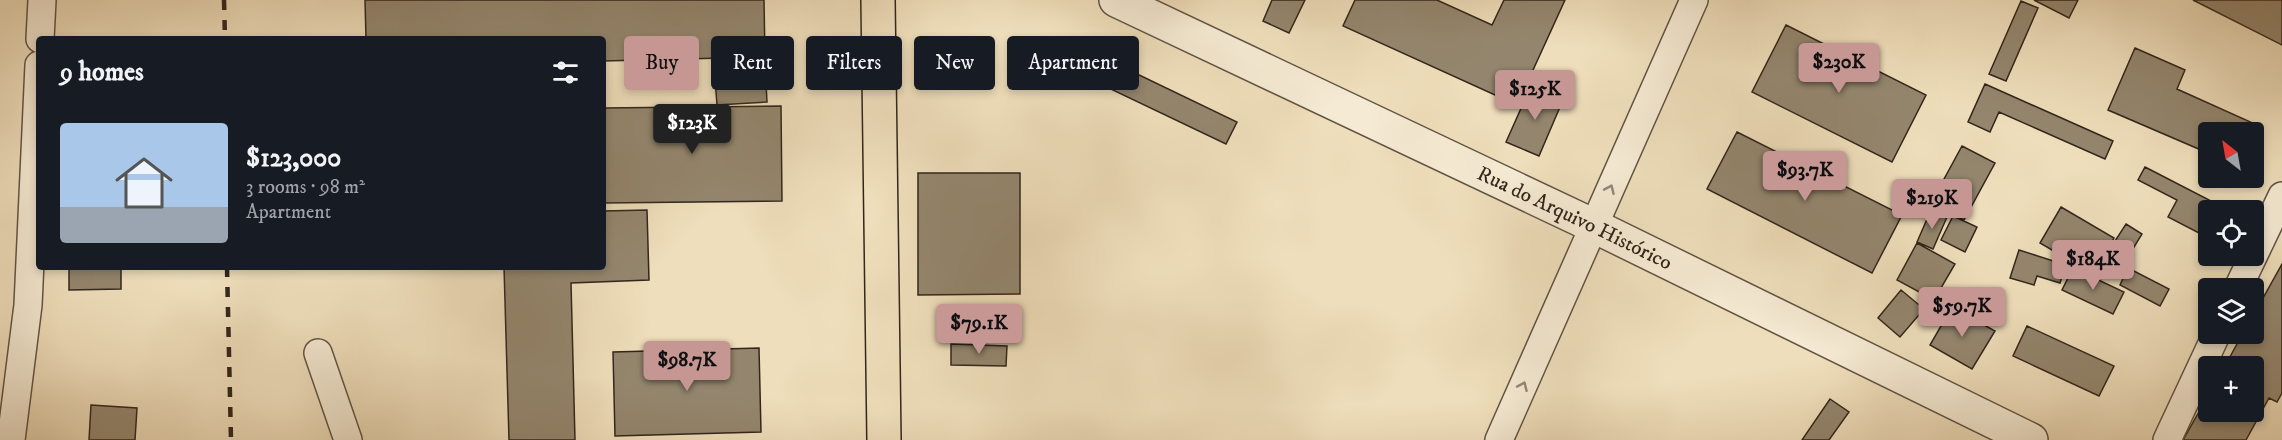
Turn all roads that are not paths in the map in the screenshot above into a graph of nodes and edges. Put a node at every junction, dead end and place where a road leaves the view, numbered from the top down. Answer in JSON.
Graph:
{"nodes":[{"id":1,"x":42,"y":0,"type":"edge"},
{"id":2,"x":878,"y":0,"type":"edge"},
{"id":3,"x":1116,"y":0,"type":"edge"},
{"id":4,"x":1694,"y":0,"type":"edge"},
{"id":5,"x":40,"y":36,"type":"edge"},
{"id":6,"x":36,"y":130,"type":"edge"},
{"id":7,"x":2282,"y":196,"type":"edge"},
{"id":8,"x":1594,"y":226,"type":"junction"},
{"id":9,"x":2243,"y":278,"type":"edge"},
{"id":10,"x":2212,"y":344,"type":"edge"},
{"id":11,"x":318,"y":353,"type":"dead end"},
{"id":12,"x":11,"y":440,"type":"edge"},
{"id":13,"x":348,"y":440,"type":"edge"},
{"id":14,"x":884,"y":440,"type":"edge"},
{"id":15,"x":1499,"y":440,"type":"edge"},
{"id":16,"x":2031,"y":440,"type":"edge"},
{"id":17,"x":2167,"y":440,"type":"edge"}],
"edges":[{"from":1,"to":5,"type":"street"},
{"from":2,"to":14,"type":"main road"},
{"from":3,"to":8,"type":"street","name":"Rua do Arquivo Histórico"},
{"from":8,"to":4,"type":"street","one_way":true},
{"from":6,"to":12,"type":"street"},
{"from":7,"to":9,"type":"street"},
{"from":15,"to":8,"type":"street","one_way":true},
{"from":8,"to":16,"type":"street","name":"Rua do Arquivo Histórico"},
{"from":10,"to":17,"type":"street"},
{"from":11,"to":13,"type":"street"}]}
